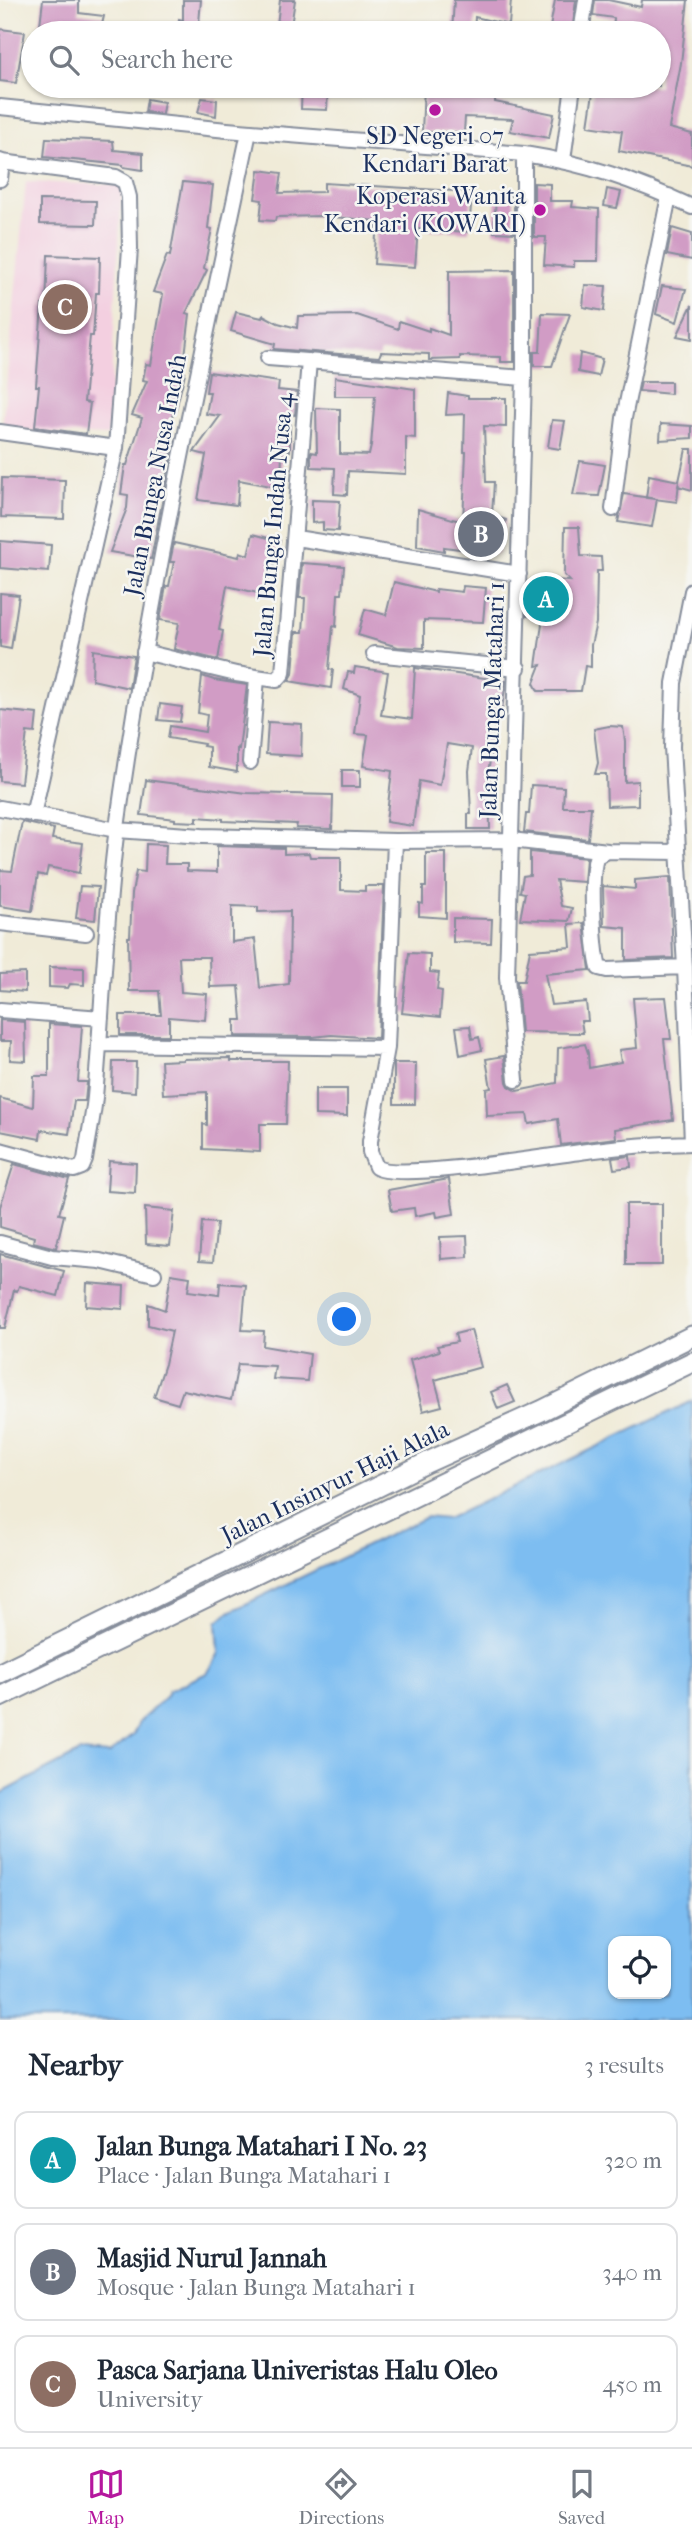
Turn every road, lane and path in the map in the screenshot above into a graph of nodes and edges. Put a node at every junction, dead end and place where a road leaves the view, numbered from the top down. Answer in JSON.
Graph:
{"nodes":[{"id":1,"x":586,"y":0,"type":"edge"},
{"id":2,"x":583,"y":21,"type":"edge"},
{"id":3,"x":571,"y":98,"type":"edge"},
{"id":4,"x":0,"y":107,"type":"edge"},
{"id":5,"x":249,"y":132,"type":"junction"},
{"id":6,"x":524,"y":155,"type":"junction"},
{"id":7,"x":563,"y":160,"type":"junction"},
{"id":8,"x":1,"y":162,"type":"edge"},
{"id":9,"x":0,"y":179,"type":"edge"},
{"id":10,"x":669,"y":196,"type":"junction"},
{"id":11,"x":692,"y":207,"type":"edge"},
{"id":12,"x":268,"y":358,"type":"dead end"},
{"id":13,"x":309,"y":361,"type":"junction"},
{"id":14,"x":524,"y":378,"type":"junction"},
{"id":15,"x":0,"y":432,"type":"edge"},
{"id":16,"x":116,"y":448,"type":"junction"},
{"id":17,"x":613,"y":509,"type":"dead end"},
{"id":18,"x":296,"y":538,"type":"junction"},
{"id":19,"x":519,"y":574,"type":"junction"},
{"id":20,"x":692,"y":591,"type":"edge"},
{"id":21,"x":144,"y":652,"type":"junction"},
{"id":22,"x":374,"y":654,"type":"dead end"},
{"id":23,"x":517,"y":668,"type":"junction"},
{"id":24,"x":257,"y":678,"type":"junction"},
{"id":25,"x":250,"y":762,"type":"dead end"},
{"id":26,"x":0,"y":808,"type":"edge"},
{"id":27,"x":33,"y":815,"type":"junction"},
{"id":28,"x":117,"y":830,"type":"junction"},
{"id":29,"x":511,"y":840,"type":"junction"},
{"id":30,"x":395,"y":841,"type":"junction"},
{"id":31,"x":608,"y":851,"type":"junction"},
{"id":32,"x":678,"y":852,"type":"junction"},
{"id":33,"x":0,"y":923,"type":"edge"},
{"id":34,"x":86,"y":933,"type":"dead end"},
{"id":35,"x":685,"y":967,"type":"junction"},
{"id":36,"x":0,"y":1010,"type":"edge"},
{"id":37,"x":101,"y":1018,"type":"junction"},
{"id":38,"x":99,"y":1044,"type":"junction"},
{"id":39,"x":387,"y":1048,"type":"junction"},
{"id":40,"x":516,"y":1080,"type":"dead end"},
{"id":41,"x":692,"y":1142,"type":"edge"},
{"id":42,"x":0,"y":1150,"type":"edge"},
{"id":43,"x":0,"y":1243,"type":"edge"},
{"id":44,"x":154,"y":1274,"type":"dead end"},
{"id":45,"x":692,"y":1336,"type":"edge"},
{"id":46,"x":692,"y":1362,"type":"edge"},
{"id":47,"x":0,"y":1673,"type":"edge"},
{"id":48,"x":0,"y":1697,"type":"edge"}],
"edges":[{"from":1,"to":2,"type":"street"},
{"from":3,"to":7,"type":"street"},
{"from":4,"to":5,"type":"street"},
{"from":5,"to":6,"type":"street"},
{"from":5,"to":21,"type":"street","name":"Jalan Bunga Nusa Indah"},
{"from":6,"to":7,"type":"street"},
{"from":6,"to":14,"type":"street","name":"Jalan Bunga Matahari 1"},
{"from":7,"to":10,"type":"street"},
{"from":8,"to":9,"type":"street"},
{"from":8,"to":16,"type":"street"},
{"from":10,"to":11,"type":"street"},
{"from":10,"to":17,"type":"street"},
{"from":12,"to":13,"type":"street"},
{"from":13,"to":14,"type":"street"},
{"from":13,"to":18,"type":"street","name":"Jalan Bunga Indah Nusa 4"},
{"from":14,"to":19,"type":"street","name":"Jalan Bunga Matahari 1"},
{"from":15,"to":16,"type":"street"},
{"from":16,"to":27,"type":"street"},
{"from":18,"to":19,"type":"street"},
{"from":18,"to":24,"type":"street","name":"Jalan Bunga Indah Nusa 4"},
{"from":19,"to":23,"type":"street","name":"Jalan Bunga Matahari 1"},
{"from":20,"to":32,"type":"street"},
{"from":21,"to":24,"type":"street","name":"Jalan Bunga Indah Nusa 4"},
{"from":21,"to":28,"type":"street","name":"Jalan Bunga Nusa Indah"},
{"from":22,"to":23,"type":"street"},
{"from":23,"to":29,"type":"street","name":"Jalan Bunga Matahari 1"},
{"from":24,"to":25,"type":"street"},
{"from":26,"to":27,"type":"street"},
{"from":27,"to":28,"type":"street"},
{"from":28,"to":30,"type":"street"},
{"from":28,"to":37,"type":"street","name":"Jalan Bunga Nusa Indah"},
{"from":29,"to":30,"type":"street"},
{"from":29,"to":31,"type":"street"},
{"from":29,"to":40,"type":"street","name":"Jalan Bunga Matahari 1"},
{"from":30,"to":39,"type":"street"},
{"from":31,"to":32,"type":"street"},
{"from":31,"to":35,"type":"street"},
{"from":32,"to":35,"type":"street"},
{"from":33,"to":34,"type":"street"},
{"from":35,"to":41,"type":"street"},
{"from":36,"to":37,"type":"street"},
{"from":37,"to":38,"type":"street","name":"Jalan Bunga Nusa Indah"},
{"from":38,"to":39,"type":"street"},
{"from":38,"to":42,"type":"street","name":"Jalan Bunga Nusa Indah"},
{"from":39,"to":41,"type":"street"},
{"from":43,"to":44,"type":"street"},
{"from":45,"to":47,"type":"main road","name":"Jalan Insinyur Haji Alala"},
{"from":46,"to":48,"type":"main road","name":"Jalan Insinyur Haji Alala"}]}
